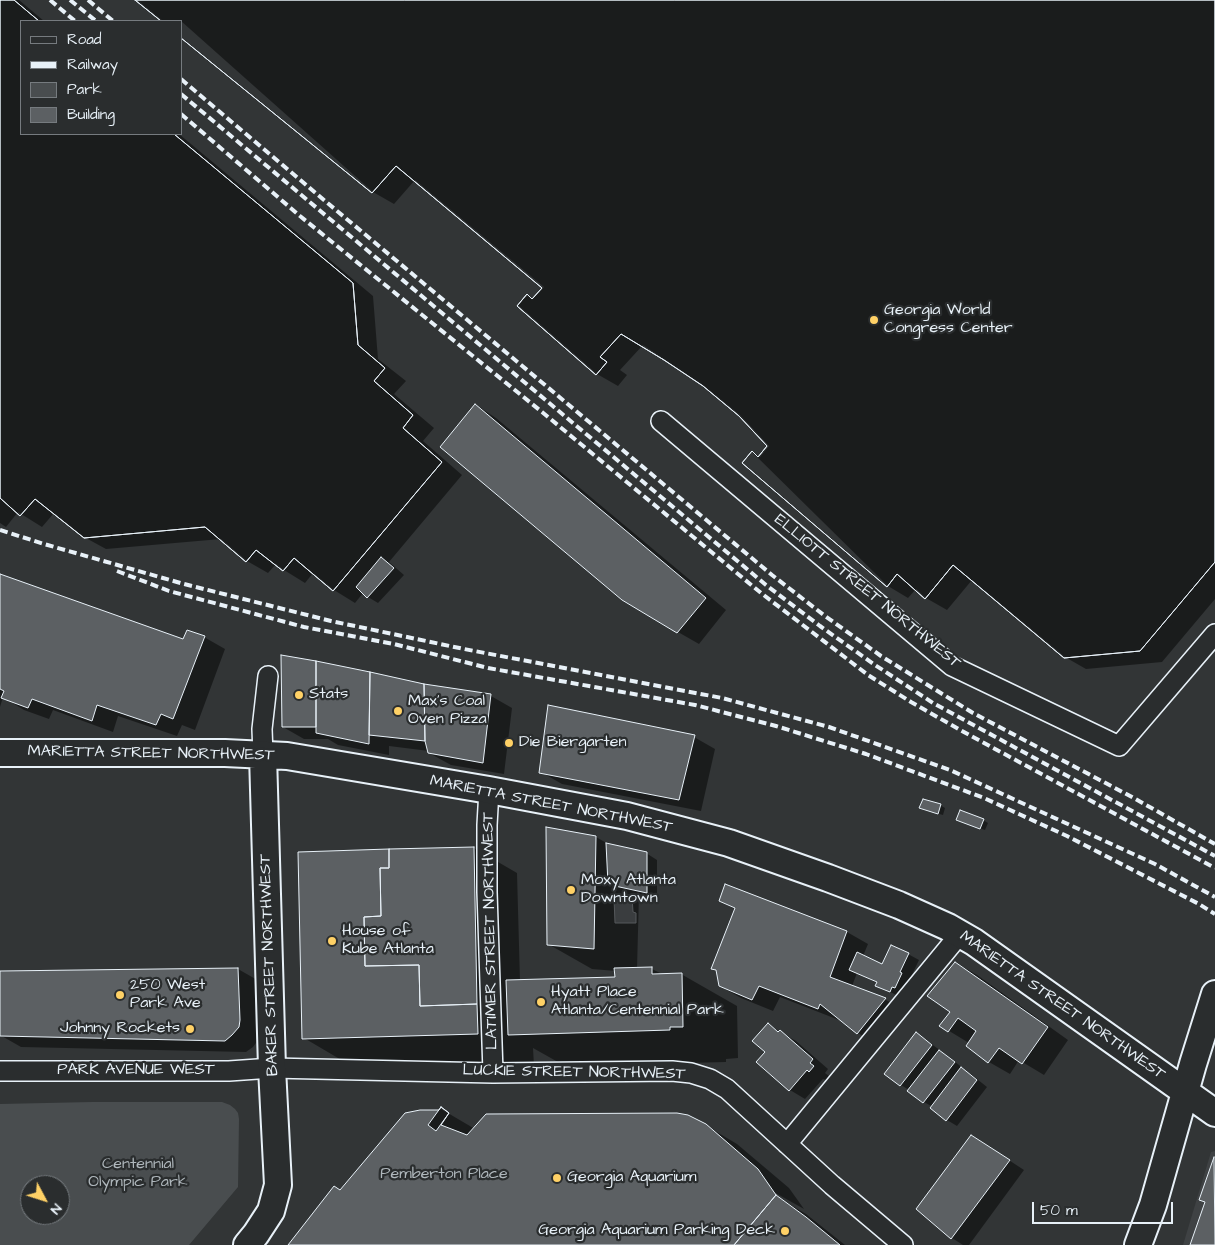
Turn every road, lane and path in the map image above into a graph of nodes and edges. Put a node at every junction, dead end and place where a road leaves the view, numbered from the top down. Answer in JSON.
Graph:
{"nodes":[{"id":1,"x":661,"y":421,"type":"dead end"},
{"id":2,"x":1215,"y":634,"type":"edge"},
{"id":3,"x":268,"y":676,"type":"dead end"},
{"id":4,"x":0,"y":753,"type":"edge"},
{"id":5,"x":263,"y":755,"type":"junction"},
{"id":6,"x":489,"y":790,"type":"junction"},
{"id":7,"x":960,"y":934,"type":"junction"},
{"id":8,"x":1215,"y":994,"type":"edge"},
{"id":9,"x":272,"y":1068,"type":"junction"},
{"id":10,"x":0,"y":1072,"type":"edge"},
{"id":11,"x":493,"y":1072,"type":"junction"},
{"id":12,"x":1185,"y":1092,"type":"junction"},
{"id":13,"x":1215,"y":1113,"type":"edge"},
{"id":14,"x":787,"y":1144,"type":"junction"},
{"id":15,"x":247,"y":1245,"type":"edge"},
{"id":16,"x":903,"y":1245,"type":"edge"},
{"id":17,"x":1138,"y":1245,"type":"edge"}],
"edges":[{"from":1,"to":2,"type":"street","name":"ELLIOTT STREET NORTHWEST"},
{"from":3,"to":5,"type":"street","name":"BAKER STREET NORTHWEST"},
{"from":4,"to":5,"type":"main road","name":"MARIETTA STREET NORTHWEST"},
{"from":5,"to":6,"type":"main road","name":"MARIETTA STREET NORTHWEST"},
{"from":5,"to":9,"type":"main road","name":"BAKER STREET NORTHWEST"},
{"from":6,"to":7,"type":"main road","name":"MARIETTA STREET NORTHWEST"},
{"from":6,"to":11,"type":"street","name":"LATIMER STREET NORTHWEST"},
{"from":7,"to":12,"type":"main road","name":"MARIETTA STREET NORTHWEST"},
{"from":7,"to":14,"type":"street"},
{"from":8,"to":12,"type":"main road"},
{"from":9,"to":10,"type":"street","name":"PARK AVENUE WEST"},
{"from":9,"to":11,"type":"street","name":"LUCKIE STREET NORTHWEST"},
{"from":9,"to":15,"type":"main road","name":"BAKER STREET NORTHWEST"},
{"from":11,"to":14,"type":"street","name":"LUCKIE STREET NORTHWEST"},
{"from":12,"to":13,"type":"main road","name":"MARIETTA STREET NORTHWEST"},
{"from":12,"to":17,"type":"main road"},
{"from":14,"to":16,"type":"street","name":"LUCKIE STREET NORTHWEST"}]}
